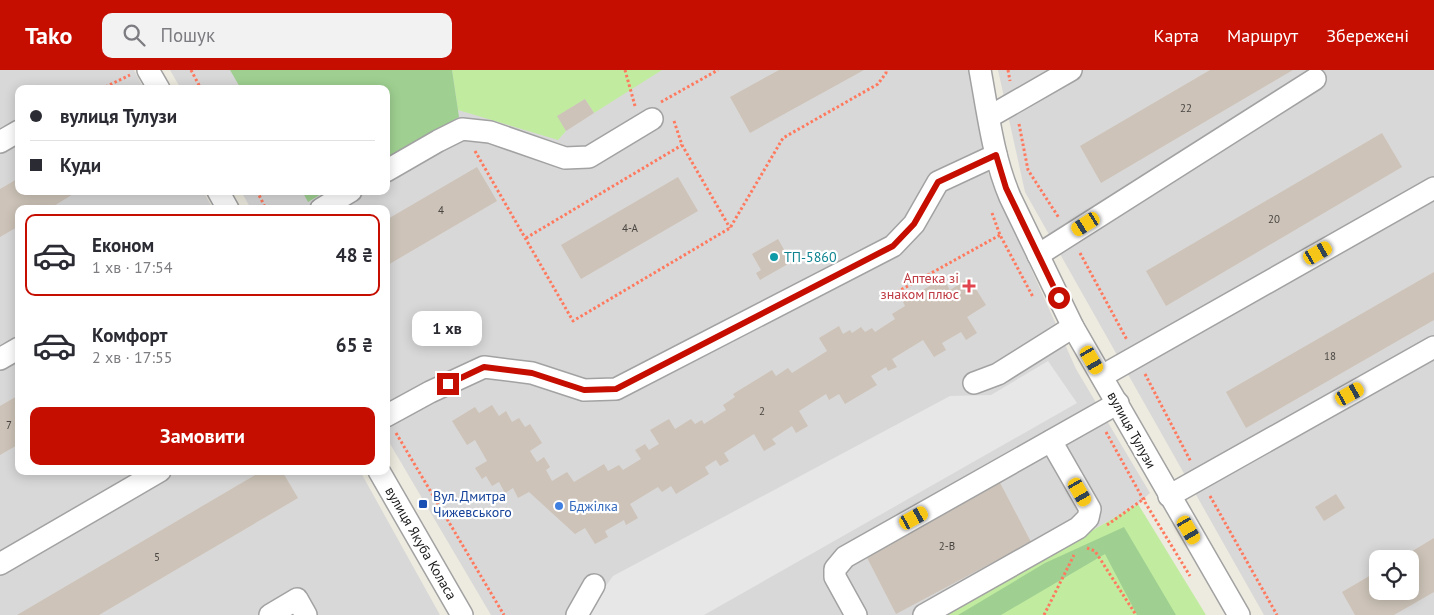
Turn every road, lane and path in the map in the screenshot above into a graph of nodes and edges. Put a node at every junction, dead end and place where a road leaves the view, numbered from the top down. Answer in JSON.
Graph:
{"nodes":[{"id":1,"x":191,"y":70,"type":"edge"},
{"id":2,"x":625,"y":70,"type":"edge"},
{"id":3,"x":718,"y":70,"type":"edge"},
{"id":4,"x":886,"y":70,"type":"edge"},
{"id":5,"x":980,"y":70,"type":"edge"},
{"id":6,"x":1070,"y":70,"type":"edge"},
{"id":7,"x":141,"y":71,"type":"edge"},
{"id":8,"x":1315,"y":79,"type":"dead end"},
{"id":9,"x":110,"y":85,"type":"edge"},
{"id":10,"x":155,"y":85,"type":"edge"},
{"id":11,"x":199,"y":85,"type":"edge"},
{"id":12,"x":667,"y":99,"type":"junction"},
{"id":13,"x":989,"y":117,"type":"junction"},
{"id":14,"x":658,"y":118,"type":"junction"},
{"id":15,"x":462,"y":129,"type":"junction"},
{"id":16,"x":15,"y":134,"type":"edge"},
{"id":17,"x":0,"y":142,"type":"edge"},
{"id":18,"x":682,"y":146,"type":"junction"},
{"id":19,"x":996,"y":155,"type":"junction"},
{"id":20,"x":390,"y":169,"type":"edge"},
{"id":21,"x":1434,"y":188,"type":"edge"},
{"id":22,"x":344,"y":195,"type":"edge"},
{"id":23,"x":328,"y":205,"type":"edge"},
{"id":24,"x":730,"y":228,"type":"junction"},
{"id":25,"x":1000,"y":235,"type":"dead end"},
{"id":26,"x":526,"y":238,"type":"junction"},
{"id":27,"x":1038,"y":255,"type":"junction"},
{"id":28,"x":897,"y":292,"type":"dead end"},
{"id":29,"x":1073,"y":327,"type":"junction"},
{"id":30,"x":1434,"y":347,"type":"edge"},
{"id":31,"x":15,"y":350,"type":"edge"},
{"id":32,"x":0,"y":359,"type":"edge"},
{"id":33,"x":1102,"y":376,"type":"junction"},
{"id":34,"x":974,"y":383,"type":"dead end"},
{"id":35,"x":1118,"y":403,"type":"junction"},
{"id":36,"x":390,"y":419,"type":"edge"},
{"id":37,"x":390,"y":422,"type":"edge"},
{"id":38,"x":1051,"y":441,"type":"junction"},
{"id":39,"x":153,"y":475,"type":"edge"},
{"id":40,"x":381,"y":475,"type":"edge"},
{"id":41,"x":1166,"y":489,"type":"junction"},
{"id":42,"x":1101,"y":529,"type":"dead end"},
{"id":43,"x":1080,"y":545,"type":"dead end"},
{"id":44,"x":1075,"y":553,"type":"dead end"},
{"id":45,"x":0,"y":564,"type":"edge"},
{"id":46,"x":594,"y":585,"type":"dead end"},
{"id":47,"x":270,"y":615,"type":"edge"},
{"id":48,"x":306,"y":615,"type":"edge"},
{"id":49,"x":462,"y":615,"type":"edge"},
{"id":50,"x":504,"y":615,"type":"edge"},
{"id":51,"x":577,"y":615,"type":"edge"},
{"id":52,"x":856,"y":615,"type":"edge"},
{"id":53,"x":924,"y":615,"type":"edge"},
{"id":54,"x":1044,"y":615,"type":"edge"},
{"id":55,"x":1136,"y":615,"type":"edge"},
{"id":56,"x":1239,"y":615,"type":"edge"}],
"edges":[{"from":1,"to":11,"type":"path"},
{"from":2,"to":14,"type":"path"},
{"from":3,"to":12,"type":"path"},
{"from":4,"to":24,"type":"path"},
{"from":5,"to":13,"type":"street","name":"вулиця Тулузи"},
{"from":6,"to":13,"type":"street"},
{"from":7,"to":9,"type":"path"},
{"from":7,"to":10,"type":"street"},
{"from":8,"to":27,"type":"street"},
{"from":12,"to":14,"type":"path"},
{"from":12,"to":14,"type":"path"},
{"from":13,"to":19,"type":"street","name":"вулиця Тулузи"},
{"from":14,"to":15,"type":"street"},
{"from":14,"to":18,"type":"path"},
{"from":15,"to":20,"type":"street"},
{"from":15,"to":26,"type":"path"},
{"from":16,"to":17,"type":"street"},
{"from":18,"to":24,"type":"path"},
{"from":18,"to":26,"type":"path"},
{"from":19,"to":27,"type":"street","name":"вулиця Тулузи"},
{"from":19,"to":36,"type":"street"},
{"from":21,"to":33,"type":"street"},
{"from":22,"to":23,"type":"street"},
{"from":24,"to":26,"type":"path"},
{"from":25,"to":28,"type":"path"},
{"from":27,"to":29,"type":"street","name":"вулиця Тулузи"},
{"from":29,"to":33,"type":"street","name":"вулиця Тулузи"},
{"from":29,"to":34,"type":"street"},
{"from":30,"to":41,"type":"street"},
{"from":31,"to":32,"type":"street"},
{"from":33,"to":35,"type":"street","name":"вулиця Тулузи"},
{"from":35,"to":38,"type":"street"},
{"from":35,"to":41,"type":"street","name":"вулиця Тулузи"},
{"from":37,"to":50,"type":"path"},
{"from":38,"to":52,"type":"street"},
{"from":38,"to":53,"type":"street"},
{"from":39,"to":45,"type":"street"},
{"from":40,"to":49,"type":"street","name":"вулиця Якуба Коласа"},
{"from":41,"to":42,"type":"path"},
{"from":41,"to":56,"type":"street","name":"вулиця Тулузи"},
{"from":43,"to":55,"type":"path"},
{"from":44,"to":54,"type":"path"},
{"from":46,"to":51,"type":"street"},
{"from":47,"to":48,"type":"street"}]}
